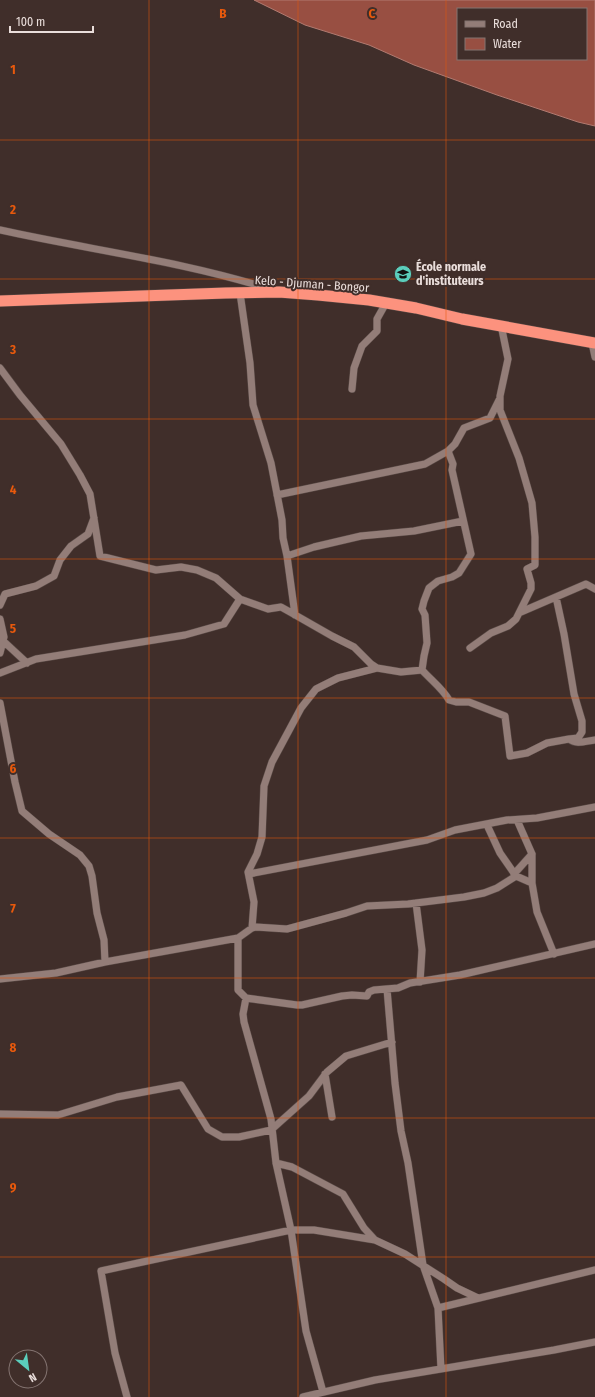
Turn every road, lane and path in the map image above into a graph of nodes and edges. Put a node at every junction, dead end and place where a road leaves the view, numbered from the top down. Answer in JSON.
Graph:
{"nodes":[{"id":1,"x":0,"y":230,"type":"edge"},
{"id":2,"x":279,"y":292,"type":"junction"},
{"id":3,"x":240,"y":293,"type":"junction"},
{"id":4,"x":0,"y":301,"type":"edge"},
{"id":5,"x":386,"y":303,"type":"junction"},
{"id":6,"x":501,"y":326,"type":"junction"},
{"id":7,"x":594,"y":343,"type":"edge"},
{"id":8,"x":595,"y":357,"type":"edge"},
{"id":9,"x":0,"y":368,"type":"edge"},
{"id":10,"x":352,"y":389,"type":"dead end"},
{"id":11,"x":500,"y":396,"type":"junction"},
{"id":12,"x":448,"y":452,"type":"junction"},
{"id":13,"x":277,"y":495,"type":"junction"},
{"id":14,"x":94,"y":518,"type":"junction"},
{"id":15,"x":463,"y":522,"type":"junction"},
{"id":16,"x":287,"y":556,"type":"junction"},
{"id":17,"x":595,"y":589,"type":"edge"},
{"id":18,"x":556,"y":597,"type":"junction"},
{"id":19,"x":240,"y":600,"type":"junction"},
{"id":20,"x":0,"y":605,"type":"edge"},
{"id":21,"x":521,"y":612,"type":"junction"},
{"id":22,"x":295,"y":615,"type":"junction"},
{"id":23,"x":0,"y":619,"type":"edge"},
{"id":24,"x":2,"y":640,"type":"edge"},
{"id":25,"x":470,"y":648,"type":"dead end"},
{"id":26,"x":0,"y":653,"type":"edge"},
{"id":27,"x":27,"y":663,"type":"junction"},
{"id":28,"x":377,"y":668,"type":"junction"},
{"id":29,"x":422,"y":670,"type":"junction"},
{"id":30,"x":0,"y":673,"type":"edge"},
{"id":31,"x":0,"y":703,"type":"edge"},
{"id":32,"x":569,"y":739,"type":"junction"},
{"id":33,"x":595,"y":740,"type":"edge"},
{"id":34,"x":595,"y":807,"type":"edge"},
{"id":35,"x":517,"y":820,"type":"junction"},
{"id":36,"x":487,"y":825,"type":"junction"},
{"id":37,"x":532,"y":854,"type":"junction"},
{"id":38,"x":249,"y":874,"type":"junction"},
{"id":39,"x":515,"y":875,"type":"junction"},
{"id":40,"x":532,"y":883,"type":"junction"},
{"id":41,"x":416,"y":903,"type":"junction"},
{"id":42,"x":252,"y":928,"type":"junction"},
{"id":43,"x":238,"y":938,"type":"junction"},
{"id":44,"x":595,"y":944,"type":"edge"},
{"id":45,"x":554,"y":954,"type":"junction"},
{"id":46,"x":105,"y":962,"type":"junction"},
{"id":47,"x":0,"y":979,"type":"edge"},
{"id":48,"x":420,"y":982,"type":"junction"},
{"id":49,"x":388,"y":989,"type":"junction"},
{"id":50,"x":246,"y":998,"type":"junction"},
{"id":51,"x":392,"y":1042,"type":"junction"},
{"id":52,"x":325,"y":1074,"type":"junction"},
{"id":53,"x":0,"y":1114,"type":"edge"},
{"id":54,"x":332,"y":1117,"type":"dead end"},
{"id":55,"x":271,"y":1130,"type":"junction"},
{"id":56,"x":276,"y":1163,"type":"junction"},
{"id":57,"x":291,"y":1230,"type":"junction"},
{"id":58,"x":374,"y":1240,"type":"junction"},
{"id":59,"x":423,"y":1265,"type":"junction"},
{"id":60,"x":595,"y":1270,"type":"edge"},
{"id":61,"x":478,"y":1298,"type":"junction"},
{"id":62,"x":438,"y":1308,"type":"junction"},
{"id":63,"x":595,"y":1342,"type":"edge"},
{"id":64,"x":441,"y":1369,"type":"junction"},
{"id":65,"x":323,"y":1392,"type":"junction"},
{"id":66,"x":127,"y":1397,"type":"edge"},
{"id":67,"x":303,"y":1397,"type":"edge"}],
"edges":[{"from":1,"to":2,"type":"street"},
{"from":2,"to":3,"type":"highway","name":"Kelo - Djuman - Bongor"},
{"from":2,"to":5,"type":"highway","name":"Kelo - Djuman - Bongor"},
{"from":3,"to":4,"type":"highway","name":"Kelo - Djuman - Bongor"},
{"from":3,"to":13,"type":"street"},
{"from":5,"to":6,"type":"highway","name":"Kelo - Djuman - Bongor"},
{"from":5,"to":10,"type":"street"},
{"from":6,"to":7,"type":"highway","name":"Kelo - Djuman - Bongor"},
{"from":6,"to":11,"type":"street"},
{"from":7,"to":8,"type":"street"},
{"from":9,"to":14,"type":"street"},
{"from":11,"to":12,"type":"street"},
{"from":11,"to":21,"type":"street"},
{"from":12,"to":13,"type":"street"},
{"from":12,"to":15,"type":"street"},
{"from":13,"to":16,"type":"street"},
{"from":14,"to":19,"type":"street"},
{"from":14,"to":20,"type":"street"},
{"from":15,"to":16,"type":"street"},
{"from":15,"to":29,"type":"street"},
{"from":16,"to":22,"type":"street"},
{"from":17,"to":18,"type":"street"},
{"from":18,"to":21,"type":"street"},
{"from":18,"to":32,"type":"street"},
{"from":19,"to":22,"type":"street"},
{"from":19,"to":27,"type":"street"},
{"from":21,"to":25,"type":"street"},
{"from":22,"to":28,"type":"street"},
{"from":23,"to":24,"type":"street"},
{"from":24,"to":26,"type":"street"},
{"from":24,"to":27,"type":"street"},
{"from":27,"to":30,"type":"street"},
{"from":28,"to":29,"type":"street"},
{"from":28,"to":38,"type":"street"},
{"from":29,"to":32,"type":"street"},
{"from":31,"to":46,"type":"street"},
{"from":32,"to":33,"type":"street"},
{"from":34,"to":35,"type":"street"},
{"from":35,"to":36,"type":"street"},
{"from":35,"to":37,"type":"street"},
{"from":36,"to":38,"type":"street"},
{"from":36,"to":39,"type":"street"},
{"from":37,"to":39,"type":"street"},
{"from":37,"to":40,"type":"street"},
{"from":38,"to":42,"type":"street"},
{"from":39,"to":40,"type":"street"},
{"from":39,"to":41,"type":"street"},
{"from":40,"to":45,"type":"street"},
{"from":41,"to":42,"type":"street"},
{"from":41,"to":48,"type":"street"},
{"from":42,"to":43,"type":"street"},
{"from":43,"to":46,"type":"street"},
{"from":43,"to":50,"type":"street"},
{"from":44,"to":45,"type":"street"},
{"from":45,"to":48,"type":"street"},
{"from":46,"to":47,"type":"street"},
{"from":48,"to":49,"type":"street"},
{"from":49,"to":50,"type":"street"},
{"from":49,"to":51,"type":"street"},
{"from":50,"to":55,"type":"street"},
{"from":51,"to":52,"type":"street"},
{"from":51,"to":59,"type":"street"},
{"from":52,"to":54,"type":"street"},
{"from":52,"to":55,"type":"street"},
{"from":53,"to":55,"type":"street"},
{"from":55,"to":56,"type":"street"},
{"from":56,"to":57,"type":"street"},
{"from":56,"to":58,"type":"street"},
{"from":57,"to":58,"type":"street"},
{"from":57,"to":65,"type":"street"},
{"from":57,"to":66,"type":"street"},
{"from":58,"to":59,"type":"street"},
{"from":59,"to":61,"type":"street"},
{"from":59,"to":62,"type":"street"},
{"from":60,"to":61,"type":"street"},
{"from":61,"to":62,"type":"street"},
{"from":62,"to":64,"type":"street"},
{"from":63,"to":64,"type":"street"},
{"from":64,"to":65,"type":"street"},
{"from":65,"to":67,"type":"street"}]}
